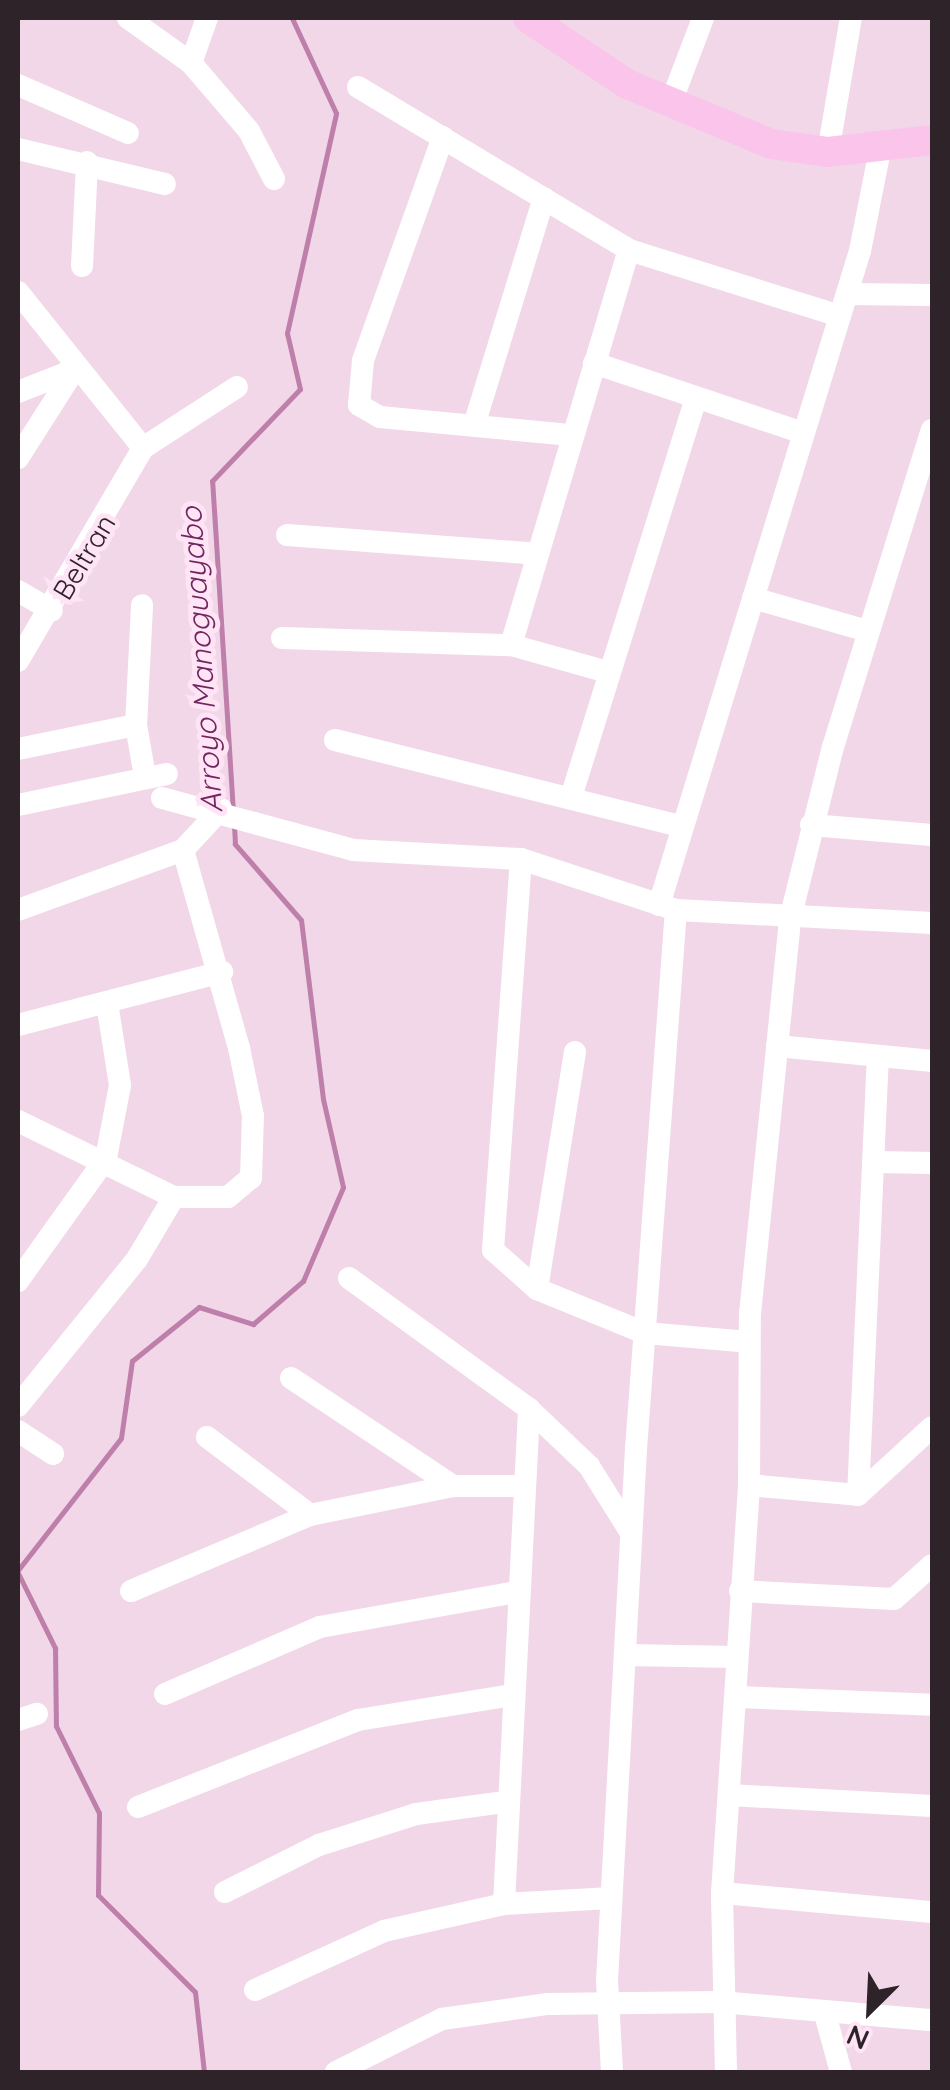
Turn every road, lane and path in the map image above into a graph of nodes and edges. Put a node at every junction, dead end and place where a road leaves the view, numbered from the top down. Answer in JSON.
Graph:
{"nodes":[{"id":1,"x":128,"y":18,"type":"edge"},
{"id":2,"x":206,"y":18,"type":"edge"},
{"id":3,"x":528,"y":18,"type":"edge"},
{"id":4,"x":703,"y":18,"type":"edge"},
{"id":5,"x":851,"y":18,"type":"edge"},
{"id":6,"x":191,"y":63,"type":"junction"},
{"id":7,"x":18,"y":86,"type":"edge"},
{"id":8,"x":358,"y":87,"type":"dead end"},
{"id":9,"x":670,"y":105,"type":"junction"},
{"id":10,"x":128,"y":132,"type":"dead end"},
{"id":11,"x":443,"y":137,"type":"junction"},
{"id":12,"x":932,"y":140,"type":"edge"},
{"id":13,"x":18,"y":149,"type":"edge"},
{"id":14,"x":880,"y":150,"type":"junction"},
{"id":15,"x":828,"y":152,"type":"junction"},
{"id":16,"x":87,"y":162,"type":"junction"},
{"id":17,"x":274,"y":179,"type":"dead end"},
{"id":18,"x":164,"y":184,"type":"dead end"},
{"id":19,"x":544,"y":198,"type":"junction"},
{"id":20,"x":630,"y":250,"type":"junction"},
{"id":21,"x":82,"y":266,"type":"dead end"},
{"id":22,"x":932,"y":295,"type":"edge"},
{"id":23,"x":20,"y":303,"type":"edge"},
{"id":24,"x":843,"y":305,"type":"junction"},
{"id":25,"x":594,"y":363,"type":"junction"},
{"id":26,"x":74,"y":370,"type":"junction"},
{"id":27,"x":237,"y":387,"type":"dead end"},
{"id":28,"x":18,"y":392,"type":"edge"},
{"id":29,"x":696,"y":398,"type":"junction"},
{"id":30,"x":475,"y":422,"type":"junction"},
{"id":31,"x":932,"y":430,"type":"edge"},
{"id":32,"x":803,"y":433,"type":"junction"},
{"id":33,"x":569,"y":436,"type":"junction"},
{"id":34,"x":143,"y":448,"type":"junction"},
{"id":35,"x":18,"y":458,"type":"edge"},
{"id":36,"x":288,"y":535,"type":"dead end"},
{"id":37,"x":537,"y":554,"type":"junction"},
{"id":38,"x":18,"y":591,"type":"edge"},
{"id":39,"x":753,"y":598,"type":"junction"},
{"id":40,"x":142,"y":605,"type":"dead end"},
{"id":41,"x":52,"y":611,"type":"junction"},
{"id":42,"x":867,"y":631,"type":"junction"},
{"id":43,"x":282,"y":638,"type":"dead end"},
{"id":44,"x":511,"y":645,"type":"junction"},
{"id":45,"x":18,"y":661,"type":"edge"},
{"id":46,"x":608,"y":672,"type":"junction"},
{"id":47,"x":134,"y":726,"type":"junction"},
{"id":48,"x":334,"y":740,"type":"dead end"},
{"id":49,"x":18,"y":749,"type":"edge"},
{"id":50,"x":143,"y":765,"type":"dead end"},
{"id":51,"x":168,"y":774,"type":"dead end"},
{"id":52,"x":571,"y":796,"type":"junction"},
{"id":53,"x":162,"y":798,"type":"dead end"},
{"id":54,"x":18,"y":805,"type":"edge"},
{"id":55,"x":221,"y":809,"type":"junction"},
{"id":56,"x":811,"y":825,"type":"junction"},
{"id":57,"x":679,"y":826,"type":"junction"},
{"id":58,"x":932,"y":835,"type":"edge"},
{"id":59,"x":183,"y":850,"type":"junction"},
{"id":60,"x":521,"y":860,"type":"junction"},
{"id":61,"x":667,"y":907,"type":"junction"},
{"id":62,"x":18,"y":910,"type":"edge"},
{"id":63,"x":790,"y":920,"type":"junction"},
{"id":64,"x":932,"y":923,"type":"edge"},
{"id":65,"x":222,"y":972,"type":"junction"},
{"id":66,"x":106,"y":1003,"type":"junction"},
{"id":67,"x":18,"y":1025,"type":"edge"},
{"id":68,"x":777,"y":1046,"type":"junction"},
{"id":69,"x":574,"y":1052,"type":"dead end"},
{"id":70,"x":878,"y":1061,"type":"junction"},
{"id":71,"x":932,"y":1062,"type":"edge"},
{"id":72,"x":18,"y":1121,"type":"edge"},
{"id":73,"x":106,"y":1158,"type":"junction"},
{"id":74,"x":873,"y":1162,"type":"junction"},
{"id":75,"x":932,"y":1163,"type":"edge"},
{"id":76,"x":174,"y":1197,"type":"junction"},
{"id":77,"x":27,"y":1249,"type":"edge"},
{"id":78,"x":349,"y":1278,"type":"dead end"},
{"id":79,"x":18,"y":1281,"type":"edge"},
{"id":80,"x":536,"y":1288,"type":"junction"},
{"id":81,"x":645,"y":1334,"type":"junction"},
{"id":82,"x":749,"y":1342,"type":"junction"},
{"id":83,"x":292,"y":1378,"type":"dead end"},
{"id":84,"x":18,"y":1406,"type":"edge"},
{"id":85,"x":530,"y":1409,"type":"junction"},
{"id":86,"x":932,"y":1428,"type":"edge"},
{"id":87,"x":18,"y":1431,"type":"edge"},
{"id":88,"x":207,"y":1437,"type":"dead end"},
{"id":89,"x":54,"y":1454,"type":"dead end"},
{"id":90,"x":749,"y":1485,"type":"junction"},
{"id":91,"x":454,"y":1486,"type":"junction"},
{"id":92,"x":526,"y":1486,"type":"junction"},
{"id":93,"x":858,"y":1495,"type":"junction"},
{"id":94,"x":310,"y":1515,"type":"junction"},
{"id":95,"x":631,"y":1533,"type":"junction"},
{"id":96,"x":932,"y":1564,"type":"edge"},
{"id":97,"x":131,"y":1591,"type":"dead end"},
{"id":98,"x":740,"y":1591,"type":"junction"},
{"id":99,"x":517,"y":1592,"type":"junction"},
{"id":100,"x":625,"y":1654,"type":"junction"},
{"id":101,"x":737,"y":1657,"type":"junction"},
{"id":102,"x":166,"y":1694,"type":"dead end"},
{"id":103,"x":512,"y":1694,"type":"junction"},
{"id":104,"x":737,"y":1697,"type":"junction"},
{"id":105,"x":932,"y":1705,"type":"edge"},
{"id":106,"x":729,"y":1795,"type":"junction"},
{"id":107,"x":505,"y":1802,"type":"junction"},
{"id":108,"x":932,"y":1806,"type":"edge"},
{"id":109,"x":138,"y":1807,"type":"dead end"},
{"id":110,"x":225,"y":1892,"type":"dead end"},
{"id":111,"x":722,"y":1893,"type":"junction"},
{"id":112,"x":612,"y":1898,"type":"junction"},
{"id":113,"x":504,"y":1904,"type":"junction"},
{"id":114,"x":932,"y":1912,"type":"edge"},
{"id":115,"x":255,"y":1990,"type":"dead end"},
{"id":116,"x":720,"y":2002,"type":"junction"},
{"id":117,"x":606,"y":2004,"type":"junction"},
{"id":118,"x":825,"y":2014,"type":"junction"},
{"id":119,"x":932,"y":2020,"type":"edge"},
{"id":120,"x":336,"y":2072,"type":"edge"},
{"id":121,"x":612,"y":2072,"type":"edge"},
{"id":122,"x":726,"y":2072,"type":"edge"},
{"id":123,"x":841,"y":2072,"type":"edge"}],
"edges":[{"from":1,"to":6,"type":"street"},
{"from":2,"to":6,"type":"street"},
{"from":3,"to":9,"type":"main road"},
{"from":4,"to":9,"type":"street"},
{"from":5,"to":15,"type":"street"},
{"from":6,"to":17,"type":"street"},
{"from":7,"to":10,"type":"street"},
{"from":8,"to":11,"type":"street"},
{"from":9,"to":15,"type":"main road"},
{"from":11,"to":19,"type":"street"},
{"from":11,"to":30,"type":"street"},
{"from":12,"to":14,"type":"main road"},
{"from":13,"to":16,"type":"street"},
{"from":14,"to":15,"type":"main road"},
{"from":14,"to":24,"type":"street"},
{"from":16,"to":18,"type":"street"},
{"from":16,"to":21,"type":"street"},
{"from":19,"to":20,"type":"street"},
{"from":19,"to":30,"type":"street"},
{"from":20,"to":24,"type":"street"},
{"from":20,"to":25,"type":"street"},
{"from":22,"to":24,"type":"street"},
{"from":23,"to":26,"type":"street"},
{"from":24,"to":32,"type":"street"},
{"from":25,"to":29,"type":"street"},
{"from":25,"to":33,"type":"street"},
{"from":26,"to":28,"type":"street"},
{"from":26,"to":34,"type":"street"},
{"from":26,"to":35,"type":"street"},
{"from":27,"to":34,"type":"street"},
{"from":29,"to":32,"type":"street"},
{"from":29,"to":46,"type":"street"},
{"from":30,"to":33,"type":"street"},
{"from":31,"to":42,"type":"street"},
{"from":32,"to":39,"type":"street"},
{"from":33,"to":37,"type":"street"},
{"from":34,"to":41,"type":"street","name":"Beltran"},
{"from":36,"to":37,"type":"street"},
{"from":37,"to":44,"type":"street"},
{"from":38,"to":41,"type":"street"},
{"from":39,"to":42,"type":"street"},
{"from":39,"to":57,"type":"street"},
{"from":40,"to":47,"type":"street"},
{"from":41,"to":45,"type":"street","name":"Beltran"},
{"from":42,"to":56,"type":"street"},
{"from":43,"to":44,"type":"street"},
{"from":44,"to":46,"type":"street"},
{"from":46,"to":52,"type":"street"},
{"from":47,"to":49,"type":"street"},
{"from":47,"to":50,"type":"street"},
{"from":48,"to":52,"type":"street"},
{"from":51,"to":54,"type":"street"},
{"from":52,"to":57,"type":"street"},
{"from":53,"to":55,"type":"street"},
{"from":55,"to":59,"type":"street"},
{"from":55,"to":60,"type":"street"},
{"from":56,"to":58,"type":"street"},
{"from":56,"to":63,"type":"street"},
{"from":57,"to":61,"type":"street"},
{"from":59,"to":62,"type":"street"},
{"from":59,"to":65,"type":"street"},
{"from":60,"to":61,"type":"street"},
{"from":60,"to":80,"type":"street"},
{"from":61,"to":63,"type":"street"},
{"from":61,"to":81,"type":"street"},
{"from":63,"to":64,"type":"street"},
{"from":63,"to":68,"type":"street"},
{"from":65,"to":66,"type":"street"},
{"from":65,"to":76,"type":"street"},
{"from":66,"to":67,"type":"street"},
{"from":66,"to":73,"type":"street"},
{"from":68,"to":70,"type":"street"},
{"from":68,"to":82,"type":"street"},
{"from":69,"to":80,"type":"street"},
{"from":70,"to":71,"type":"street"},
{"from":70,"to":74,"type":"street"},
{"from":72,"to":73,"type":"street"},
{"from":73,"to":76,"type":"street"},
{"from":73,"to":77,"type":"street"},
{"from":74,"to":75,"type":"street"},
{"from":74,"to":93,"type":"street"},
{"from":76,"to":84,"type":"street"},
{"from":77,"to":79,"type":"street"},
{"from":78,"to":85,"type":"street"},
{"from":80,"to":81,"type":"street"},
{"from":81,"to":82,"type":"street"},
{"from":81,"to":95,"type":"street"},
{"from":82,"to":90,"type":"street"},
{"from":83,"to":91,"type":"street"},
{"from":85,"to":92,"type":"street"},
{"from":85,"to":95,"type":"street"},
{"from":86,"to":93,"type":"street"},
{"from":87,"to":89,"type":"street"},
{"from":88,"to":94,"type":"street"},
{"from":90,"to":93,"type":"street"},
{"from":90,"to":98,"type":"street"},
{"from":91,"to":92,"type":"street"},
{"from":91,"to":94,"type":"street"},
{"from":92,"to":99,"type":"street"},
{"from":94,"to":97,"type":"street"},
{"from":95,"to":100,"type":"street"},
{"from":96,"to":98,"type":"street"},
{"from":98,"to":101,"type":"street"},
{"from":99,"to":102,"type":"street"},
{"from":99,"to":103,"type":"street"},
{"from":100,"to":101,"type":"street"},
{"from":100,"to":112,"type":"street"},
{"from":101,"to":104,"type":"street"},
{"from":103,"to":107,"type":"street"},
{"from":103,"to":109,"type":"street"},
{"from":104,"to":105,"type":"street"},
{"from":104,"to":106,"type":"street"},
{"from":106,"to":108,"type":"street"},
{"from":106,"to":111,"type":"street"},
{"from":107,"to":110,"type":"street"},
{"from":107,"to":113,"type":"street"},
{"from":111,"to":114,"type":"street"},
{"from":111,"to":116,"type":"street"},
{"from":112,"to":113,"type":"street"},
{"from":112,"to":117,"type":"street"},
{"from":113,"to":115,"type":"street"},
{"from":116,"to":117,"type":"street"},
{"from":116,"to":118,"type":"street"},
{"from":116,"to":122,"type":"street"},
{"from":117,"to":120,"type":"street"},
{"from":117,"to":121,"type":"street"},
{"from":118,"to":119,"type":"street"},
{"from":118,"to":123,"type":"street"}]}
